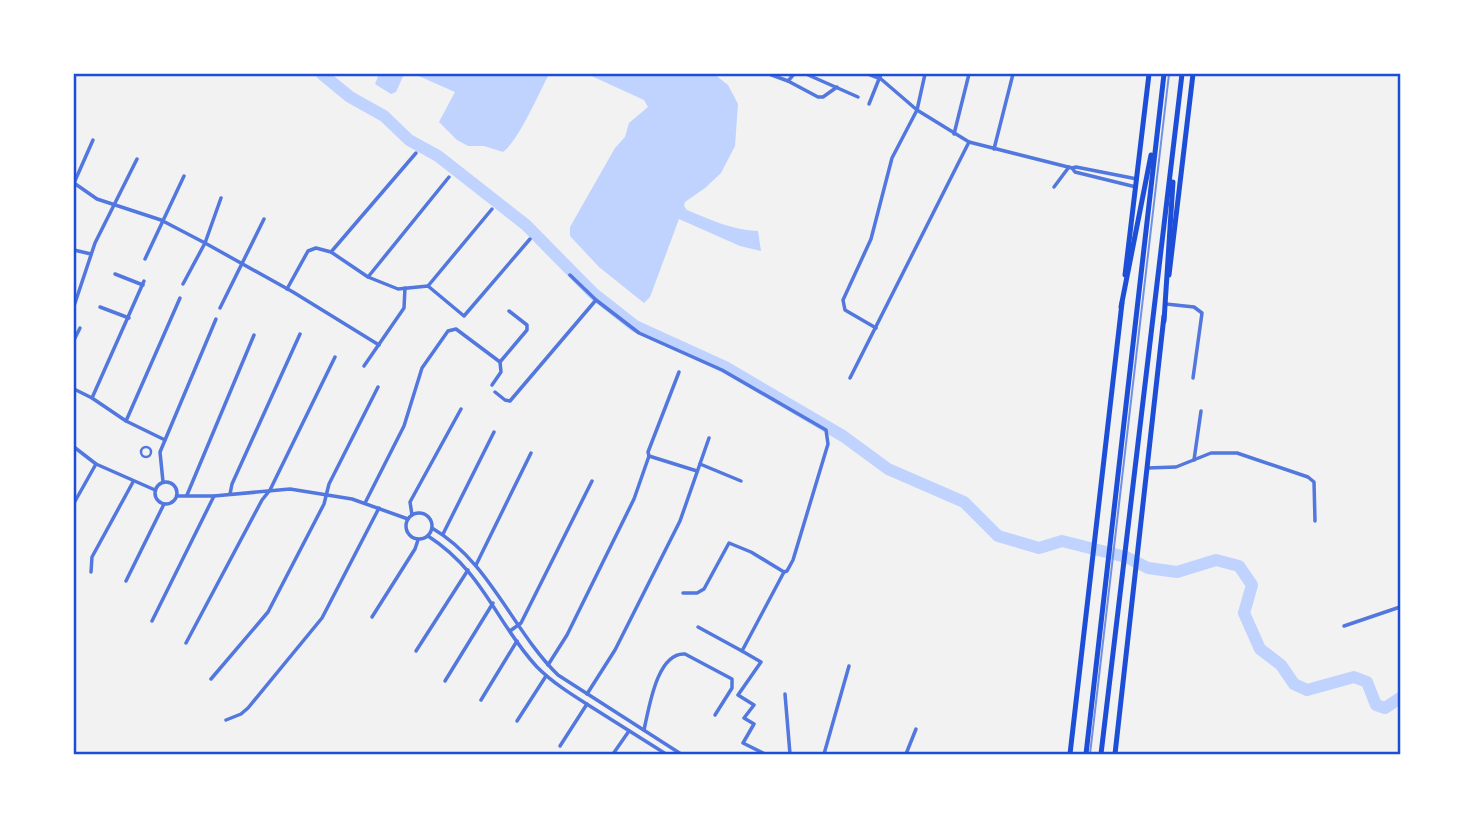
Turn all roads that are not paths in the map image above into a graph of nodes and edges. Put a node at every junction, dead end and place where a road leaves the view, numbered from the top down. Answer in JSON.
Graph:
{"nodes":[{"id":1,"x":769,"y":74,"type":"edge"},
{"id":2,"x":794,"y":74,"type":"edge"},
{"id":3,"x":806,"y":74,"type":"edge"},
{"id":4,"x":867,"y":74,"type":"edge"},
{"id":5,"x":925,"y":74,"type":"edge"},
{"id":6,"x":969,"y":74,"type":"edge"},
{"id":7,"x":1013,"y":74,"type":"edge"},
{"id":8,"x":1149,"y":74,"type":"edge"},
{"id":9,"x":1164,"y":74,"type":"edge"},
{"id":10,"x":1182,"y":74,"type":"edge"},
{"id":11,"x":1193,"y":74,"type":"edge"},
{"id":12,"x":881,"y":76,"type":"edge"},
{"id":13,"x":788,"y":81,"type":"junction"},
{"id":14,"x":837,"y":87,"type":"junction"},
{"id":15,"x":858,"y":97,"type":"dead end"},
{"id":16,"x":869,"y":104,"type":"dead end"},
{"id":17,"x":917,"y":110,"type":"junction"},
{"id":18,"x":1158,"y":117,"type":"junction"},
{"id":19,"x":1177,"y":120,"type":"junction"},
{"id":20,"x":954,"y":134,"type":"junction"},
{"id":21,"x":93,"y":140,"type":"dead end"},
{"id":22,"x":969,"y":142,"type":"junction"},
{"id":23,"x":994,"y":149,"type":"junction"},
{"id":24,"x":416,"y":153,"type":"dead end"},
{"id":25,"x":137,"y":159,"type":"dead end"},
{"id":26,"x":1070,"y":168,"type":"junction"},
{"id":27,"x":184,"y":176,"type":"dead end"},
{"id":28,"x":449,"y":177,"type":"dead end"},
{"id":29,"x":1137,"y":179,"type":"junction"},
{"id":30,"x":74,"y":183,"type":"edge"},
{"id":31,"x":1055,"y":187,"type":"dead end"},
{"id":32,"x":1136,"y":187,"type":"junction"},
{"id":33,"x":221,"y":198,"type":"dead end"},
{"id":34,"x":114,"y":205,"type":"junction"},
{"id":35,"x":492,"y":209,"type":"dead end"},
{"id":36,"x":264,"y":219,"type":"dead end"},
{"id":37,"x":162,"y":221,"type":"junction"},
{"id":38,"x":530,"y":239,"type":"dead end"},
{"id":39,"x":205,"y":243,"type":"junction"},
{"id":40,"x":74,"y":250,"type":"edge"},
{"id":41,"x":331,"y":252,"type":"junction"},
{"id":42,"x":90,"y":254,"type":"junction"},
{"id":43,"x":145,"y":259,"type":"dead end"},
{"id":44,"x":242,"y":263,"type":"junction"},
{"id":45,"x":115,"y":274,"type":"dead end"},
{"id":46,"x":570,"y":275,"type":"dead end"},
{"id":47,"x":368,"y":277,"type":"junction"},
{"id":48,"x":183,"y":284,"type":"dead end"},
{"id":49,"x":428,"y":286,"type":"junction"},
{"id":50,"x":405,"y":288,"type":"junction"},
{"id":51,"x":287,"y":289,"type":"junction"},
{"id":52,"x":180,"y":298,"type":"dead end"},
{"id":53,"x":596,"y":300,"type":"junction"},
{"id":54,"x":1166,"y":304,"type":"junction"},
{"id":55,"x":74,"y":306,"type":"edge"},
{"id":56,"x":100,"y":307,"type":"dead end"},
{"id":57,"x":1121,"y":307,"type":"junction"},
{"id":58,"x":220,"y":308,"type":"dead end"},
{"id":59,"x":509,"y":310,"type":"dead end"},
{"id":60,"x":129,"y":318,"type":"junction"},
{"id":61,"x":216,"y":319,"type":"dead end"},
{"id":62,"x":1164,"y":321,"type":"junction"},
{"id":63,"x":80,"y":328,"type":"dead end"},
{"id":64,"x":876,"y":328,"type":"junction"},
{"id":65,"x":300,"y":334,"type":"dead end"},
{"id":66,"x":254,"y":335,"type":"dead end"},
{"id":67,"x":74,"y":340,"type":"edge"},
{"id":68,"x":379,"y":345,"type":"junction"},
{"id":69,"x":335,"y":357,"type":"dead end"},
{"id":70,"x":500,"y":362,"type":"junction"},
{"id":71,"x":364,"y":366,"type":"dead end"},
{"id":72,"x":679,"y":372,"type":"dead end"},
{"id":73,"x":850,"y":378,"type":"dead end"},
{"id":74,"x":1193,"y":378,"type":"dead end"},
{"id":75,"x":492,"y":385,"type":"dead end"},
{"id":76,"x":378,"y":387,"type":"dead end"},
{"id":77,"x":74,"y":389,"type":"edge"},
{"id":78,"x":495,"y":392,"type":"dead end"},
{"id":79,"x":92,"y":398,"type":"junction"},
{"id":80,"x":461,"y":409,"type":"dead end"},
{"id":81,"x":1201,"y":411,"type":"dead end"},
{"id":82,"x":126,"y":421,"type":"junction"},
{"id":83,"x":494,"y":432,"type":"dead end"},
{"id":84,"x":709,"y":438,"type":"dead end"},
{"id":85,"x":165,"y":440,"type":"junction"},
{"id":86,"x":74,"y":447,"type":"edge"},
{"id":87,"x":530,"y":453,"type":"dead end"},
{"id":88,"x":649,"y":456,"type":"junction"},
{"id":89,"x":1195,"y":460,"type":"junction"},
{"id":90,"x":96,"y":464,"type":"junction"},
{"id":91,"x":700,"y":464,"type":"junction"},
{"id":92,"x":1147,"y":468,"type":"junction"},
{"id":93,"x":697,"y":471,"type":"junction"},
{"id":94,"x":592,"y":481,"type":"dead end"},
{"id":95,"x":741,"y":481,"type":"dead end"},
{"id":96,"x":133,"y":482,"type":"junction"},
{"id":97,"x":163,"y":482,"type":"junction"},
{"id":98,"x":270,"y":490,"type":"junction"},
{"id":99,"x":155,"y":491,"type":"junction"},
{"id":100,"x":230,"y":494,"type":"junction"},
{"id":101,"x":327,"y":494,"type":"junction"},
{"id":102,"x":187,"y":495,"type":"junction"},
{"id":103,"x":177,"y":496,"type":"junction"},
{"id":104,"x":214,"y":496,"type":"junction"},
{"id":105,"x":74,"y":503,"type":"edge"},
{"id":106,"x":365,"y":503,"type":"junction"},
{"id":107,"x":164,"y":504,"type":"junction"},
{"id":108,"x":379,"y":508,"type":"junction"},
{"id":109,"x":412,"y":515,"type":"junction"},
{"id":110,"x":408,"y":519,"type":"junction"},
{"id":111,"x":1315,"y":521,"type":"dead end"},
{"id":112,"x":432,"y":528,"type":"junction"},
{"id":113,"x":443,"y":534,"type":"junction"},
{"id":114,"x":428,"y":536,"type":"junction"},
{"id":115,"x":418,"y":540,"type":"junction"},
{"id":116,"x":476,"y":565,"type":"junction"},
{"id":117,"x":468,"y":570,"type":"junction"},
{"id":118,"x":91,"y":572,"type":"dead end"},
{"id":119,"x":784,"y":572,"type":"junction"},
{"id":120,"x":126,"y":581,"type":"dead end"},
{"id":121,"x":683,"y":593,"type":"dead end"},
{"id":122,"x":493,"y":603,"type":"junction"},
{"id":123,"x":1401,"y":607,"type":"edge"},
{"id":124,"x":372,"y":617,"type":"dead end"},
{"id":125,"x":152,"y":621,"type":"dead end"},
{"id":126,"x":517,"y":625,"type":"junction"},
{"id":127,"x":1344,"y":626,"type":"dead end"},
{"id":128,"x":698,"y":627,"type":"dead end"},
{"id":129,"x":510,"y":631,"type":"junction"},
{"id":130,"x":517,"y":641,"type":"junction"},
{"id":131,"x":186,"y":643,"type":"dead end"},
{"id":132,"x":416,"y":651,"type":"dead end"},
{"id":133,"x":742,"y":651,"type":"junction"},
{"id":134,"x":548,"y":665,"type":"junction"},
{"id":135,"x":849,"y":666,"type":"dead end"},
{"id":136,"x":546,"y":676,"type":"junction"},
{"id":137,"x":211,"y":679,"type":"dead end"},
{"id":138,"x":445,"y":681,"type":"dead end"},
{"id":139,"x":587,"y":694,"type":"junction"},
{"id":140,"x":785,"y":694,"type":"dead end"},
{"id":141,"x":481,"y":700,"type":"dead end"},
{"id":142,"x":587,"y":704,"type":"junction"},
{"id":143,"x":715,"y":715,"type":"dead end"},
{"id":144,"x":226,"y":720,"type":"dead end"},
{"id":145,"x":517,"y":721,"type":"dead end"},
{"id":146,"x":916,"y":729,"type":"dead end"},
{"id":147,"x":644,"y":730,"type":"junction"},
{"id":148,"x":629,"y":731,"type":"junction"},
{"id":149,"x":560,"y":746,"type":"dead end"},
{"id":150,"x":613,"y":754,"type":"edge"},
{"id":151,"x":666,"y":754,"type":"edge"},
{"id":152,"x":681,"y":754,"type":"edge"},
{"id":153,"x":765,"y":754,"type":"edge"},
{"id":154,"x":790,"y":754,"type":"edge"},
{"id":155,"x":824,"y":754,"type":"edge"},
{"id":156,"x":906,"y":754,"type":"edge"},
{"id":157,"x":1070,"y":754,"type":"edge"},
{"id":158,"x":1086,"y":754,"type":"edge"},
{"id":159,"x":1101,"y":754,"type":"edge"},
{"id":160,"x":1115,"y":754,"type":"edge"}],
"edges":[{"from":1,"to":13,"type":"street"},
{"from":2,"to":13,"type":"street"},
{"from":3,"to":14,"type":"street"},
{"from":4,"to":12,"type":"street"},
{"from":5,"to":17,"type":"street"},
{"from":6,"to":20,"type":"street"},
{"from":7,"to":23,"type":"street"},
{"from":8,"to":29,"type":"main road"},
{"from":9,"to":18,"type":"main road"},
{"from":10,"to":19,"type":"main road"},
{"from":11,"to":54,"type":"main road"},
{"from":12,"to":16,"type":"street"},
{"from":12,"to":17,"type":"street"},
{"from":13,"to":14,"type":"street"},
{"from":14,"to":15,"type":"street"},
{"from":17,"to":20,"type":"street"},
{"from":17,"to":64,"type":"street"},
{"from":18,"to":57,"type":"main road"},
{"from":18,"to":158,"type":"main road"},
{"from":19,"to":62,"type":"main road"},
{"from":19,"to":159,"type":"main road"},
{"from":20,"to":22,"type":"street"},
{"from":21,"to":30,"type":"street"},
{"from":22,"to":23,"type":"street"},
{"from":22,"to":64,"type":"street"},
{"from":23,"to":26,"type":"street"},
{"from":24,"to":41,"type":"street"},
{"from":25,"to":34,"type":"street"},
{"from":26,"to":29,"type":"street"},
{"from":26,"to":31,"type":"street"},
{"from":26,"to":32,"type":"street"},
{"from":27,"to":37,"type":"street"},
{"from":28,"to":47,"type":"street"},
{"from":29,"to":32,"type":"main road"},
{"from":30,"to":34,"type":"street"},
{"from":32,"to":57,"type":"main road"},
{"from":33,"to":39,"type":"street"},
{"from":34,"to":37,"type":"street"},
{"from":34,"to":42,"type":"street"},
{"from":35,"to":49,"type":"street"},
{"from":36,"to":44,"type":"street"},
{"from":37,"to":39,"type":"street"},
{"from":37,"to":43,"type":"street"},
{"from":38,"to":49,"type":"street"},
{"from":39,"to":44,"type":"street"},
{"from":39,"to":48,"type":"street"},
{"from":40,"to":42,"type":"street"},
{"from":41,"to":47,"type":"street"},
{"from":41,"to":51,"type":"street"},
{"from":42,"to":55,"type":"street"},
{"from":44,"to":51,"type":"street"},
{"from":44,"to":58,"type":"street"},
{"from":45,"to":60,"type":"street"},
{"from":46,"to":53,"type":"street"},
{"from":47,"to":50,"type":"street"},
{"from":49,"to":50,"type":"street"},
{"from":50,"to":68,"type":"street"},
{"from":51,"to":68,"type":"street"},
{"from":52,"to":82,"type":"street"},
{"from":53,"to":78,"type":"street"},
{"from":53,"to":119,"type":"street"},
{"from":54,"to":62,"type":"main road"},
{"from":54,"to":74,"type":"street"},
{"from":56,"to":60,"type":"street"},
{"from":57,"to":157,"type":"main road"},
{"from":59,"to":70,"type":"street"},
{"from":60,"to":79,"type":"street"},
{"from":61,"to":85,"type":"street"},
{"from":62,"to":92,"type":"main road"},
{"from":63,"to":67,"type":"street"},
{"from":64,"to":73,"type":"street"},
{"from":65,"to":100,"type":"street"},
{"from":66,"to":102,"type":"street"},
{"from":68,"to":71,"type":"street"},
{"from":69,"to":98,"type":"street"},
{"from":70,"to":75,"type":"street"},
{"from":70,"to":106,"type":"street"},
{"from":72,"to":88,"type":"street"},
{"from":76,"to":101,"type":"street"},
{"from":77,"to":79,"type":"street"},
{"from":79,"to":82,"type":"street"},
{"from":80,"to":109,"type":"street"},
{"from":81,"to":89,"type":"street"},
{"from":82,"to":85,"type":"street"},
{"from":83,"to":113,"type":"street"},
{"from":84,"to":91,"type":"street"},
{"from":85,"to":97,"type":"street"},
{"from":86,"to":90,"type":"street"},
{"from":87,"to":116,"type":"street"},
{"from":88,"to":93,"type":"street"},
{"from":88,"to":134,"type":"street"},
{"from":89,"to":92,"type":"street"},
{"from":89,"to":111,"type":"street"},
{"from":90,"to":96,"type":"street"},
{"from":90,"to":105,"type":"street"},
{"from":91,"to":93,"type":"street"},
{"from":91,"to":95,"type":"street"},
{"from":92,"to":160,"type":"main road"},
{"from":93,"to":139,"type":"street"},
{"from":94,"to":126,"type":"street"},
{"from":96,"to":99,"type":"street"},
{"from":96,"to":118,"type":"street"},
{"from":97,"to":99,"type":"street"},
{"from":97,"to":103,"type":"street"},
{"from":98,"to":100,"type":"street"},
{"from":98,"to":101,"type":"street"},
{"from":98,"to":131,"type":"street"},
{"from":99,"to":107,"type":"street"},
{"from":100,"to":104,"type":"street"},
{"from":101,"to":106,"type":"street"},
{"from":101,"to":137,"type":"street"},
{"from":102,"to":103,"type":"street"},
{"from":102,"to":104,"type":"street"},
{"from":103,"to":107,"type":"street"},
{"from":104,"to":125,"type":"street"},
{"from":106,"to":108,"type":"street"},
{"from":107,"to":120,"type":"street"},
{"from":108,"to":110,"type":"street"},
{"from":108,"to":144,"type":"street"},
{"from":109,"to":110,"type":"street"},
{"from":109,"to":112,"type":"street"},
{"from":110,"to":115,"type":"street"},
{"from":112,"to":113,"type":"street"},
{"from":112,"to":114,"type":"street"},
{"from":113,"to":116,"type":"street"},
{"from":114,"to":115,"type":"street"},
{"from":114,"to":117,"type":"street"},
{"from":115,"to":124,"type":"street"},
{"from":116,"to":126,"type":"street"},
{"from":117,"to":122,"type":"street"},
{"from":117,"to":132,"type":"street"},
{"from":119,"to":121,"type":"street"},
{"from":119,"to":133,"type":"street"},
{"from":122,"to":129,"type":"street"},
{"from":122,"to":138,"type":"street"},
{"from":123,"to":127,"type":"street"},
{"from":126,"to":129,"type":"street"},
{"from":126,"to":134,"type":"street"},
{"from":128,"to":133,"type":"street"},
{"from":129,"to":130,"type":"street"},
{"from":130,"to":136,"type":"street"},
{"from":130,"to":141,"type":"street"},
{"from":133,"to":153,"type":"street"},
{"from":134,"to":139,"type":"street"},
{"from":135,"to":155,"type":"street"},
{"from":136,"to":142,"type":"street"},
{"from":136,"to":145,"type":"street"},
{"from":139,"to":147,"type":"street"},
{"from":140,"to":154,"type":"street"},
{"from":142,"to":148,"type":"street"},
{"from":142,"to":149,"type":"street"},
{"from":143,"to":147,"type":"street"},
{"from":146,"to":156,"type":"street"},
{"from":147,"to":152,"type":"street"},
{"from":148,"to":150,"type":"street"},
{"from":148,"to":151,"type":"street"}]}
